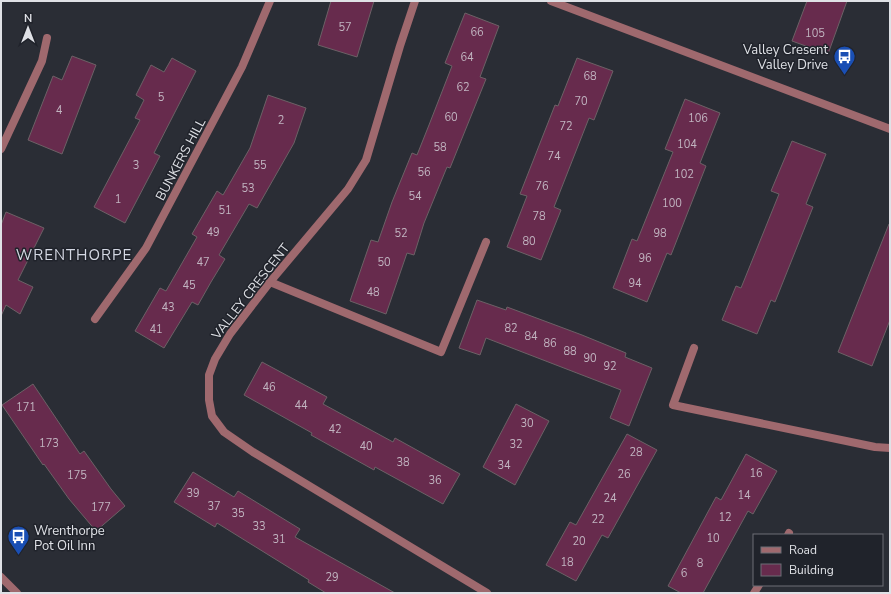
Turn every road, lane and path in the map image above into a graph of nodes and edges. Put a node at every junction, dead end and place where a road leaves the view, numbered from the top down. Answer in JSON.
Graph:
{"nodes":[{"id":1,"x":270,"y":1,"type":"edge"},
{"id":2,"x":415,"y":1,"type":"edge"},
{"id":3,"x":551,"y":1,"type":"edge"},
{"id":4,"x":47,"y":38,"type":"dead end"},
{"id":5,"x":890,"y":129,"type":"edge"},
{"id":6,"x":1,"y":149,"type":"edge"},
{"id":7,"x":486,"y":242,"type":"dead end"},
{"id":8,"x":270,"y":282,"type":"junction"},
{"id":9,"x":95,"y":319,"type":"dead end"},
{"id":10,"x":694,"y":348,"type":"dead end"},
{"id":11,"x":890,"y":448,"type":"edge"},
{"id":12,"x":1,"y":577,"type":"edge"},
{"id":13,"x":16,"y":593,"type":"edge"},
{"id":14,"x":487,"y":593,"type":"edge"}],
"edges":[{"from":1,"to":9,"type":"street","name":"BUNKERS HILL"},
{"from":2,"to":8,"type":"street","name":"VALLEY CRESCENT"},
{"from":3,"to":5,"type":"street"},
{"from":4,"to":6,"type":"street"},
{"from":7,"to":8,"type":"street"},
{"from":8,"to":14,"type":"street","name":"VALLEY CRESCENT"},
{"from":10,"to":11,"type":"street"},
{"from":12,"to":13,"type":"street"}]}
